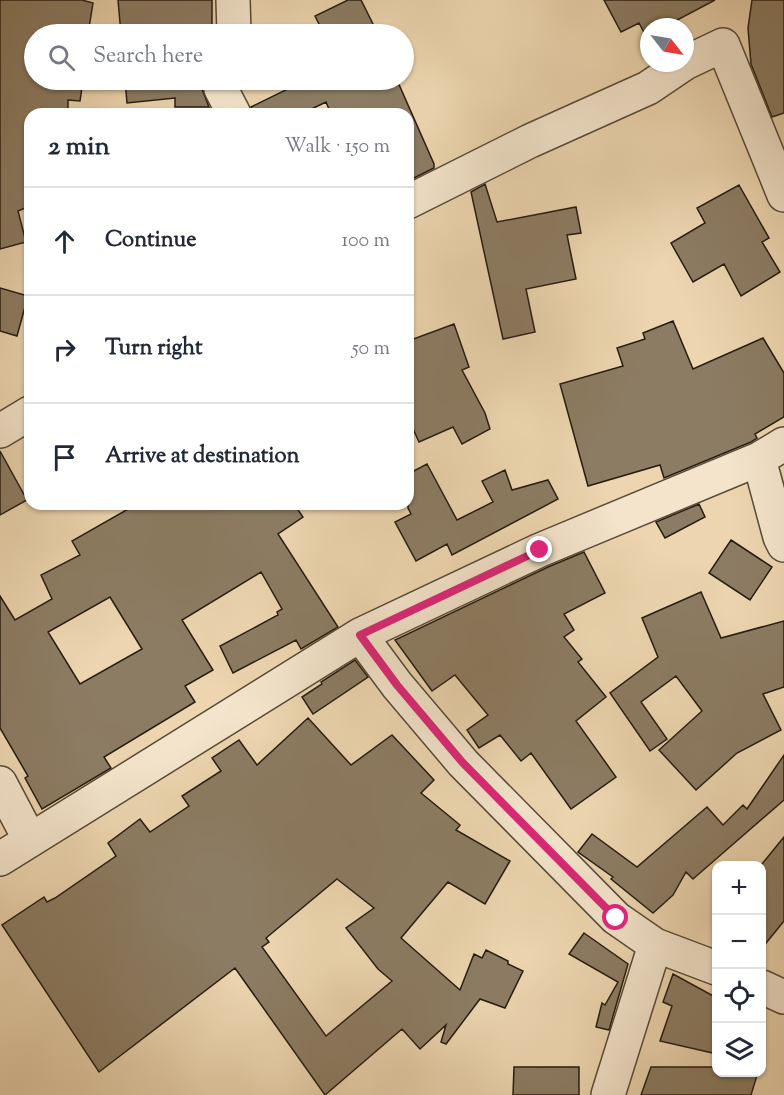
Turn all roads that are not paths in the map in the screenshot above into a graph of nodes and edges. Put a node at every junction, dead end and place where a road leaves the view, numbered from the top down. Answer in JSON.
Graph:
{"nodes":[{"id":1,"x":233,"y":0,"type":"edge"},
{"id":2,"x":234,"y":24,"type":"edge"},
{"id":3,"x":694,"y":59,"type":"edge"},
{"id":4,"x":672,"y":72,"type":"edge"},
{"id":5,"x":222,"y":90,"type":"edge"},
{"id":6,"x":231,"y":108,"type":"edge"},
{"id":7,"x":784,"y":195,"type":"edge"},
{"id":8,"x":414,"y":199,"type":"edge"},
{"id":9,"x":24,"y":417,"type":"edge"},
{"id":10,"x":0,"y":431,"type":"edge"},
{"id":11,"x":771,"y":451,"type":"edge"},
{"id":12,"x":784,"y":545,"type":"edge"},
{"id":13,"x":360,"y":635,"type":"junction"},
{"id":14,"x":0,"y":783,"type":"edge"},
{"id":15,"x":30,"y":840,"type":"junction"},
{"id":16,"x":0,"y":859,"type":"edge"},
{"id":17,"x":655,"y":945,"type":"junction"},
{"id":18,"x":712,"y":966,"type":"edge"},
{"id":19,"x":766,"y":989,"type":"edge"},
{"id":20,"x":784,"y":997,"type":"edge"},
{"id":21,"x":608,"y":1095,"type":"edge"}],
"edges":[{"from":1,"to":2,"type":"street"},
{"from":3,"to":7,"type":"street"},
{"from":4,"to":8,"type":"street"},
{"from":5,"to":6,"type":"street"},
{"from":9,"to":10,"type":"street"},
{"from":11,"to":12,"type":"street"},
{"from":11,"to":13,"type":"street"},
{"from":13,"to":15,"type":"street"},
{"from":13,"to":17,"type":"street"},
{"from":14,"to":15,"type":"street"},
{"from":15,"to":16,"type":"street"},
{"from":17,"to":18,"type":"street"},
{"from":17,"to":21,"type":"street"},
{"from":19,"to":20,"type":"street"}]}
